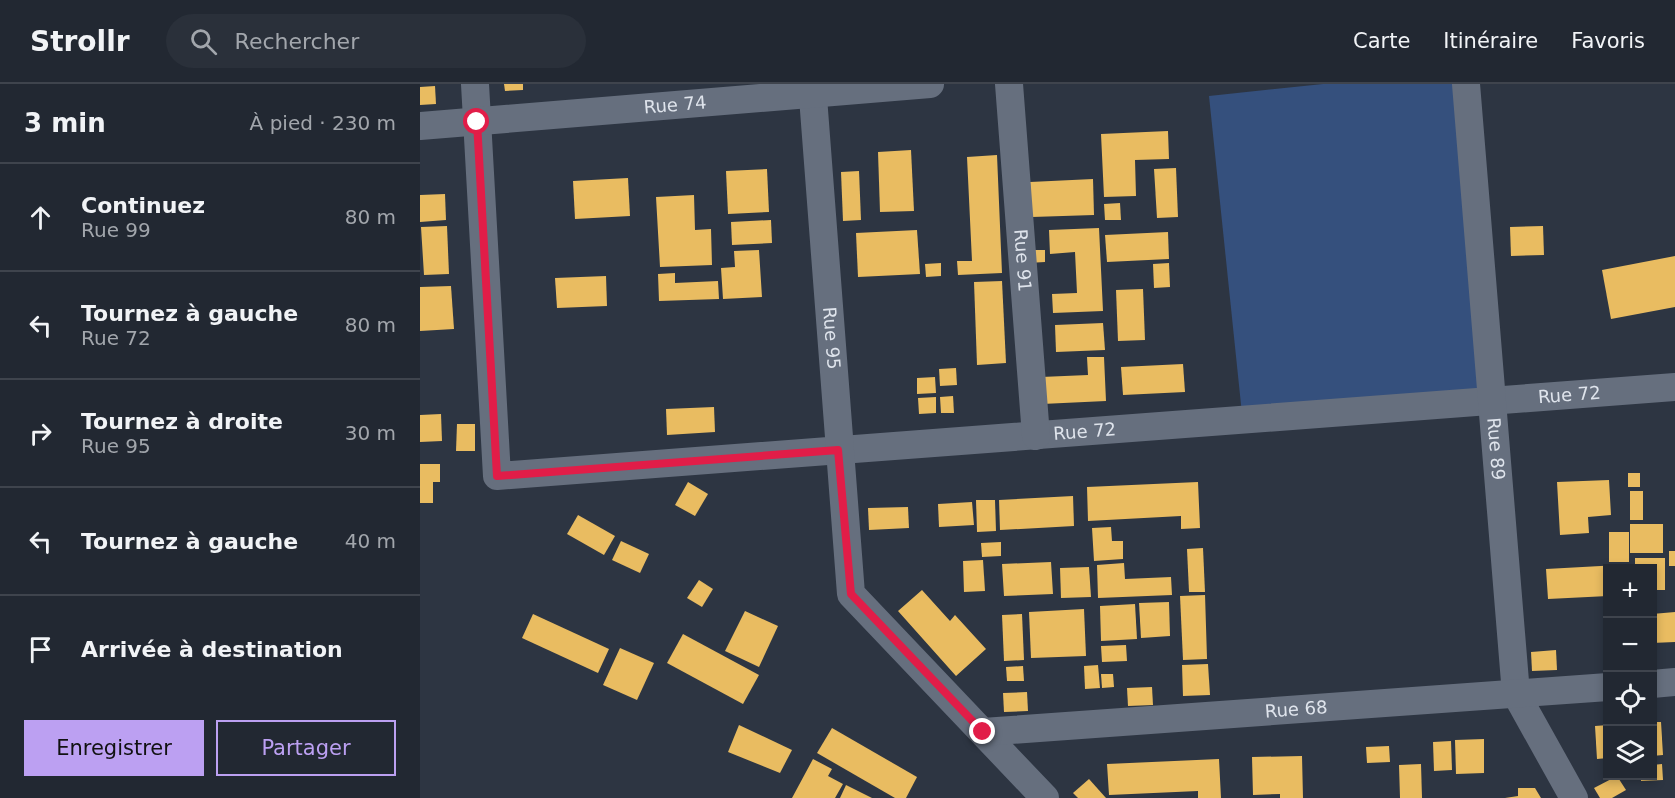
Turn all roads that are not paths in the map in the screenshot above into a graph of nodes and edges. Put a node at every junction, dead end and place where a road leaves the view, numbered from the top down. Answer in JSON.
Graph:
{"nodes":[{"id":1,"x":475,"y":84,"type":"edge"},
{"id":2,"x":930,"y":84,"type":"edge"},
{"id":3,"x":1009,"y":84,"type":"edge"},
{"id":4,"x":1466,"y":84,"type":"edge"},
{"id":5,"x":812,"y":89,"type":"edge"},
{"id":6,"x":477,"y":122,"type":"junction"},
{"id":7,"x":420,"y":126,"type":"edge"},
{"id":8,"x":1675,"y":387,"type":"edge"},
{"id":9,"x":1492,"y":401,"type":"junction"},
{"id":10,"x":1036,"y":436,"type":"junction"},
{"id":11,"x":838,"y":450,"type":"junction"},
{"id":12,"x":1675,"y":682,"type":"edge"},
{"id":13,"x":1657,"y":684,"type":"edge"},
{"id":14,"x":1603,"y":687,"type":"edge"},
{"id":15,"x":1516,"y":694,"type":"junction"},
{"id":16,"x":983,"y":732,"type":"junction"},
{"id":17,"x":1045,"y":798,"type":"edge"},
{"id":18,"x":1574,"y":798,"type":"edge"}],
"edges":[{"from":1,"to":6,"type":"street"},
{"from":2,"to":5,"type":"street","name":"Rue 74"},
{"from":3,"to":10,"type":"street","name":"Rue 91"},
{"from":4,"to":9,"type":"street","name":"Rue 89"},
{"from":5,"to":6,"type":"street","name":"Rue 74"},
{"from":5,"to":11,"type":"street","name":"Rue 95"},
{"from":6,"to":7,"type":"street","name":"Rue 74"},
{"from":6,"to":11,"type":"street","name":"Rue 72"},
{"from":8,"to":9,"type":"street","name":"Rue 72"},
{"from":9,"to":10,"type":"street","name":"Rue 72"},
{"from":9,"to":15,"type":"street","name":"Rue 89"},
{"from":10,"to":11,"type":"street","name":"Rue 72"},
{"from":11,"to":16,"type":"street","name":"Rue 95"},
{"from":12,"to":13,"type":"street"},
{"from":14,"to":15,"type":"street","name":"Rue 68"},
{"from":15,"to":16,"type":"street","name":"Rue 68"},
{"from":15,"to":18,"type":"street","name":"Rue 89"},
{"from":16,"to":17,"type":"street"}]}
